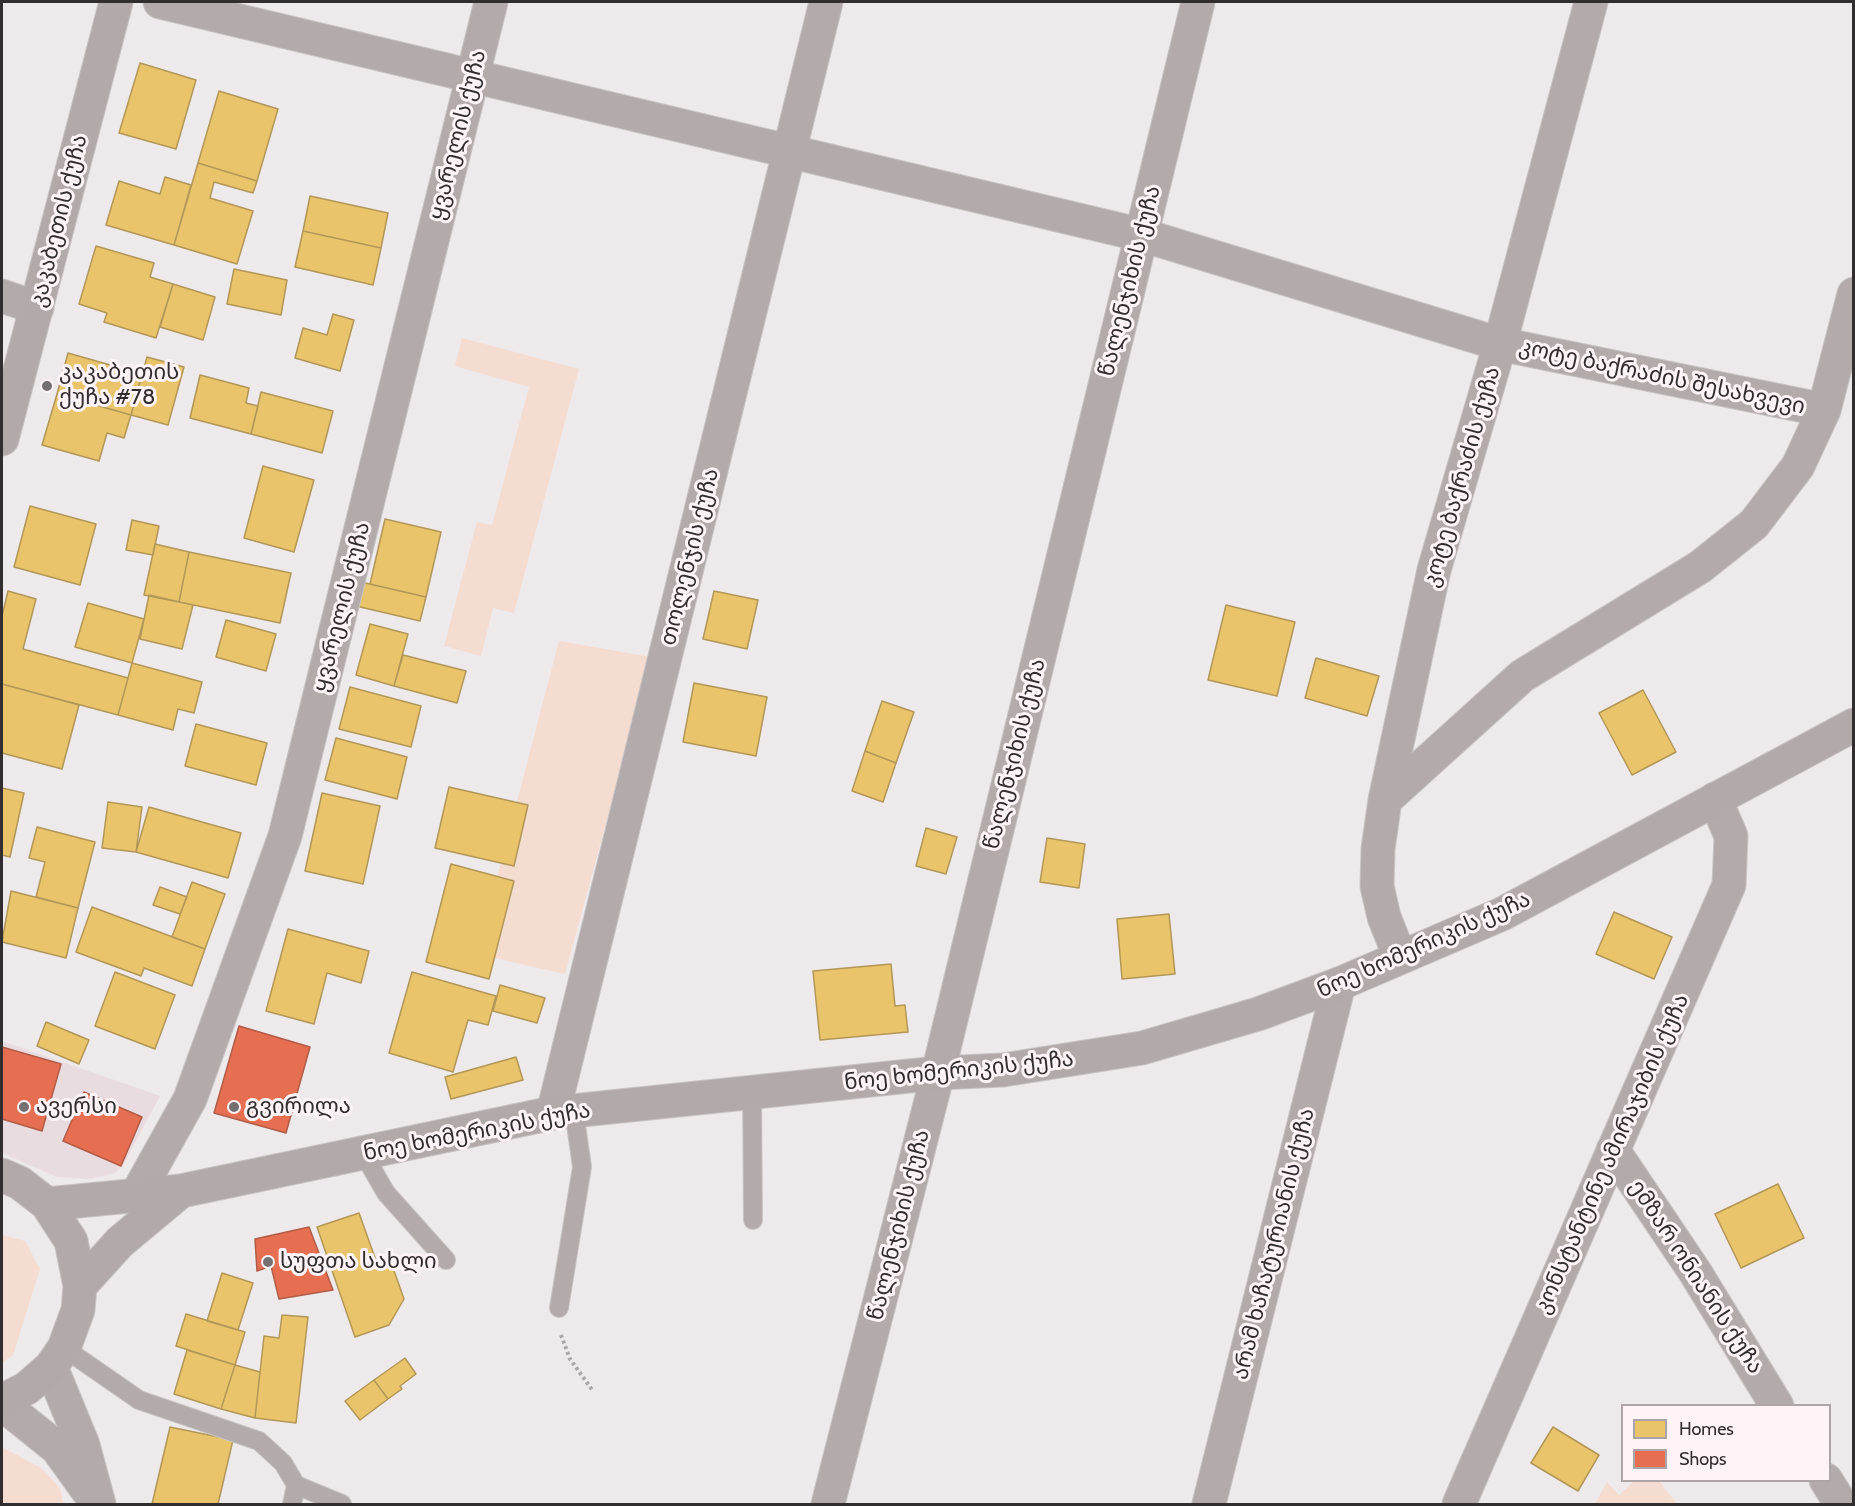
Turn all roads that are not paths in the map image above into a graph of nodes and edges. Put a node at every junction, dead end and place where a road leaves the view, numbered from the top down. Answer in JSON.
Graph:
{"nodes":[{"id":1,"x":116,"y":2,"type":"edge"},
{"id":2,"x":160,"y":2,"type":"edge"},
{"id":3,"x":490,"y":2,"type":"edge"},
{"id":4,"x":826,"y":2,"type":"edge"},
{"id":5,"x":1198,"y":2,"type":"edge"},
{"id":6,"x":1592,"y":2,"type":"edge"},
{"id":7,"x":472,"y":77,"type":"junction"},
{"id":8,"x":790,"y":150,"type":"junction"},
{"id":9,"x":1142,"y":235,"type":"junction"},
{"id":10,"x":1854,"y":294,"type":"edge"},
{"id":11,"x":2,"y":296,"type":"edge"},
{"id":12,"x":37,"y":308,"type":"junction"},
{"id":13,"x":1500,"y":344,"type":"junction"},
{"id":14,"x":1824,"y":410,"type":"junction"},
{"id":15,"x":2,"y":439,"type":"edge"},
{"id":16,"x":1854,"y":725,"type":"edge"},
{"id":17,"x":1715,"y":799,"type":"junction"},
{"id":18,"x":1385,"y":801,"type":"junction"},
{"id":19,"x":1400,"y":957,"type":"junction"},
{"id":20,"x":1339,"y":984,"type":"junction"},
{"id":21,"x":938,"y":1072,"type":"junction"},
{"id":22,"x":752,"y":1092,"type":"junction"},
{"id":23,"x":564,"y":1112,"type":"junction"},
{"id":24,"x":1613,"y":1150,"type":"junction"},
{"id":25,"x":363,"y":1153,"type":"junction"},
{"id":26,"x":2,"y":1175,"type":"edge"},
{"id":27,"x":181,"y":1191,"type":"junction"},
{"id":28,"x":137,"y":1194,"type":"junction"},
{"id":29,"x":47,"y":1204,"type":"junction"},
{"id":30,"x":753,"y":1220,"type":"dead end"},
{"id":31,"x":446,"y":1260,"type":"dead end"},
{"id":32,"x":80,"y":1286,"type":"junction"},
{"id":33,"x":559,"y":1308,"type":"road end"},
{"id":34,"x":58,"y":1358,"type":"junction"},
{"id":35,"x":2,"y":1403,"type":"edge"},
{"id":36,"x":1776,"y":1404,"type":"edge"},
{"id":37,"x":1827,"y":1482,"type":"edge"},
{"id":38,"x":296,"y":1485,"type":"junction"},
{"id":39,"x":99,"y":1504,"type":"edge"},
{"id":40,"x":292,"y":1504,"type":"edge"},
{"id":41,"x":342,"y":1504,"type":"edge"},
{"id":42,"x":828,"y":1504,"type":"edge"},
{"id":43,"x":1209,"y":1504,"type":"edge"},
{"id":44,"x":1459,"y":1504,"type":"edge"},
{"id":45,"x":1842,"y":1504,"type":"edge"}],
"edges":[{"from":1,"to":12,"type":"street","name":"კაკაბეთის ქუჩა"},
{"from":2,"to":7,"type":"street","name":"კოტე ბაქრაძის შესახვევი"},
{"from":3,"to":7,"type":"street","name":"ყვარელის ქუჩა"},
{"from":4,"to":8,"type":"street","name":"თოლენჯის ქუჩა"},
{"from":5,"to":9,"type":"street","name":"წალენჯიხის ქუჩა"},
{"from":6,"to":13,"type":"street","name":"კოტე ბაქრაძის ქუჩა"},
{"from":7,"to":8,"type":"street","name":"კოტე ბაქრაძის შესახვევი"},
{"from":7,"to":28,"type":"street","name":"ყვარელის ქუჩა"},
{"from":8,"to":9,"type":"street","name":"კოტე ბაქრაძის შესახვევი"},
{"from":8,"to":23,"type":"street","name":"თოლენჯის ქუჩა"},
{"from":9,"to":13,"type":"street","name":"კოტე ბაქრაძის შესახვევი"},
{"from":9,"to":21,"type":"street","name":"წალენჯიხის ქუჩა"},
{"from":10,"to":14,"type":"street"},
{"from":11,"to":12,"type":"street"},
{"from":12,"to":15,"type":"street","name":"კაკაბეთის ქუჩა"},
{"from":13,"to":14,"type":"street","name":"კოტე ბაქრაძის შესახვევი"},
{"from":13,"to":18,"type":"street","name":"კოტე ბაქრაძის ქუჩა"},
{"from":14,"to":18,"type":"street"},
{"from":16,"to":17,"type":"street","name":"ნოე ხომერიკის ქუჩა"},
{"from":17,"to":19,"type":"street","name":"ნოე ხომერიკის ქუჩა"},
{"from":17,"to":24,"type":"street","name":"კონსტანტინე ამირაჯიბის ქუჩა"},
{"from":18,"to":19,"type":"street","name":"კოტე ბაქრაძის ქუჩა"},
{"from":19,"to":20,"type":"street","name":"ნოე ხომერიკის ქუჩა"},
{"from":20,"to":21,"type":"street","name":"ნოე ხომერიკის ქუჩა"},
{"from":20,"to":43,"type":"street","name":"არამ ხაჩატურიანის ქუჩა"},
{"from":21,"to":22,"type":"street","name":"ნოე ხომერიკის ქუჩა"},
{"from":21,"to":42,"type":"street","name":"წალენჯიხის ქუჩა"},
{"from":22,"to":23,"type":"street","name":"ნოე ხომერიკის ქუჩა"},
{"from":22,"to":30,"type":"lane"},
{"from":23,"to":25,"type":"street","name":"ნოე ხომერიკის ქუჩა"},
{"from":23,"to":33,"type":"lane"},
{"from":24,"to":36,"type":"street","name":"ემზარ ონიანის ქუჩა"},
{"from":24,"to":44,"type":"street","name":"კონსტანტინე ამირაჯიბის ქუჩა"},
{"from":25,"to":27,"type":"street","name":"ნოე ხომერიკის ქუჩა"},
{"from":25,"to":31,"type":"lane"},
{"from":26,"to":29,"type":"street"},
{"from":27,"to":28,"type":"street","name":"ნოე ხომერიკის ქუჩა"},
{"from":27,"to":32,"type":"street","name":"ნოე ხომერიკის ქუჩა"},
{"from":28,"to":29,"type":"street","name":"ნოე ხომერიკის ქუჩა"},
{"from":29,"to":32,"type":"street"},
{"from":32,"to":34,"type":"street"},
{"from":34,"to":35,"type":"street"},
{"from":34,"to":38,"type":"lane"},
{"from":34,"to":39,"type":"street"},
{"from":35,"to":39,"type":"street"},
{"from":37,"to":45,"type":"street"},
{"from":38,"to":40,"type":"lane"},
{"from":38,"to":41,"type":"lane"}]}
